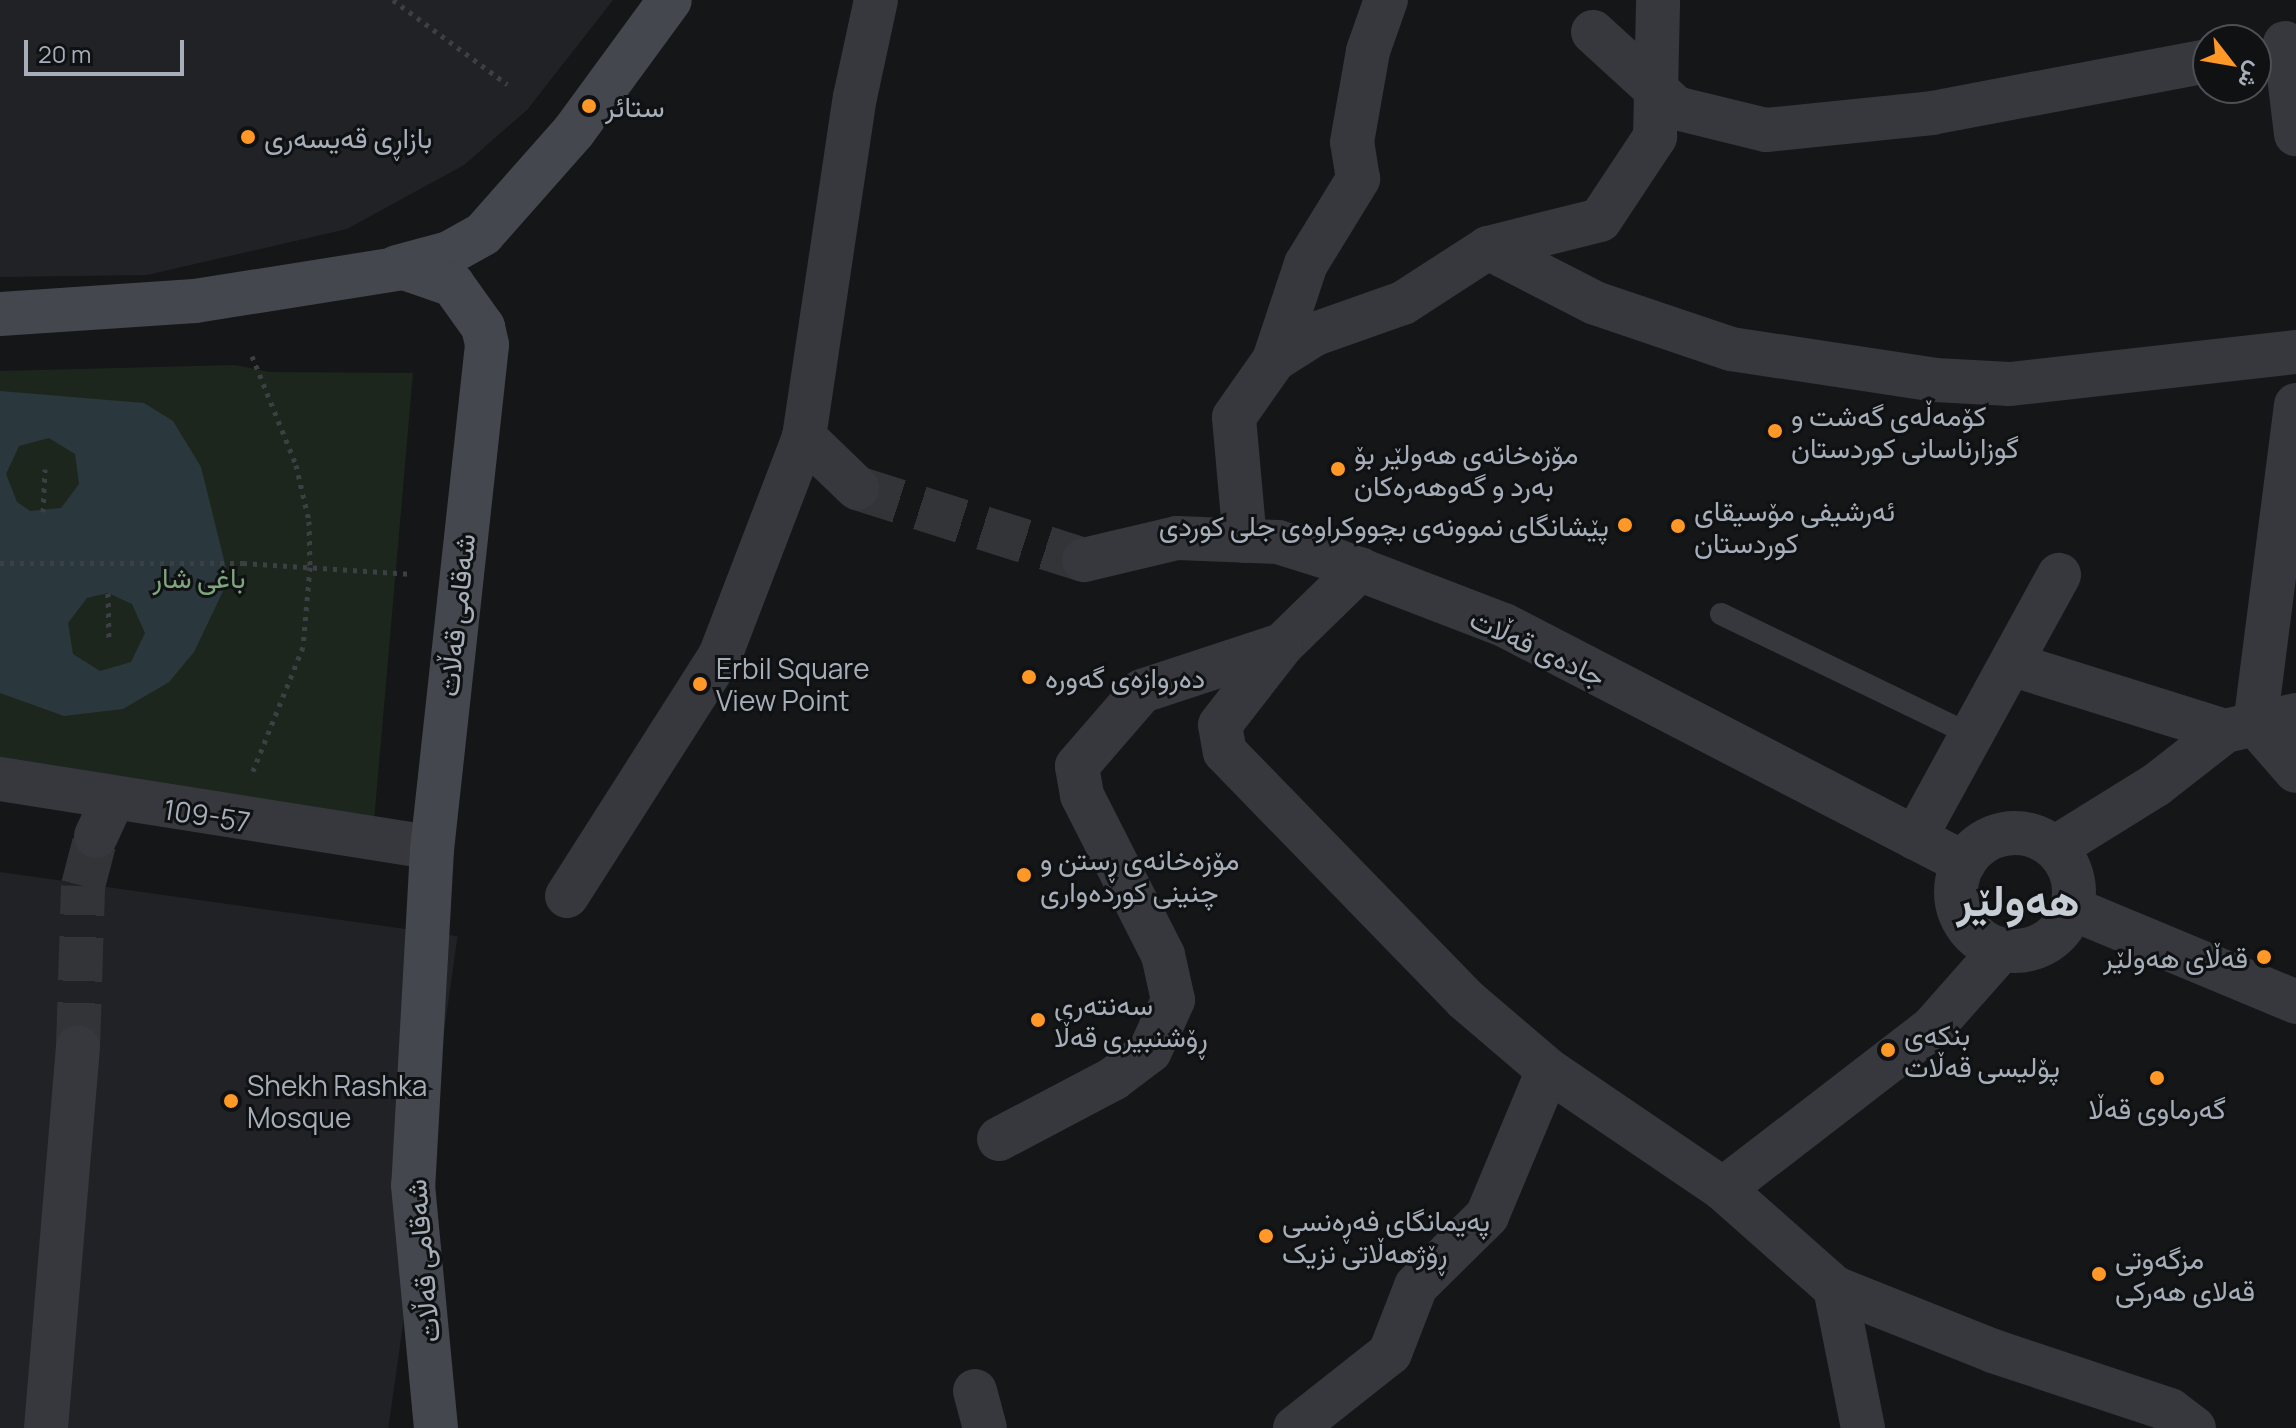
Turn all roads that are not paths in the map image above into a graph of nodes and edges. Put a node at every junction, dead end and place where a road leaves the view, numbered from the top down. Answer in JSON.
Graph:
{"nodes":[{"id":1,"x":670,"y":0,"type":"edge"},
{"id":2,"x":876,"y":0,"type":"edge"},
{"id":3,"x":1386,"y":0,"type":"edge"},
{"id":4,"x":1658,"y":0,"type":"edge"},
{"id":5,"x":1593,"y":32,"type":"dead end"},
{"id":6,"x":2279,"y":45,"type":"edge"},
{"id":7,"x":2192,"y":64,"type":"edge"},
{"id":8,"x":1660,"y":91,"type":"junction"},
{"id":9,"x":2296,"y":134,"type":"edge"},
{"id":10,"x":1488,"y":248,"type":"junction"},
{"id":11,"x":387,"y":269,"type":"junction"},
{"id":12,"x":0,"y":314,"type":"edge"},
{"id":13,"x":2296,"y":352,"type":"edge"},
{"id":14,"x":1274,"y":360,"type":"junction"},
{"id":15,"x":2296,"y":405,"type":"edge"},
{"id":16,"x":804,"y":437,"type":"junction"},
{"id":17,"x":857,"y":488,"type":"tunnel mouth"},
{"id":18,"x":1245,"y":541,"type":"junction"},
{"id":19,"x":1084,"y":560,"type":"tunnel mouth"},
{"id":20,"x":1360,"y":569,"type":"junction"},
{"id":21,"x":2059,"y":575,"type":"dead end"},
{"id":22,"x":1721,"y":614,"type":"dead end"},
{"id":23,"x":1282,"y":645,"type":"junction"},
{"id":24,"x":2014,"y":665,"type":"junction"},
{"id":25,"x":2259,"y":723,"type":"edge"},
{"id":26,"x":1973,"y":736,"type":"junction"},
{"id":27,"x":2296,"y":771,"type":"edge"},
{"id":28,"x":0,"y":779,"type":"edge"},
{"id":29,"x":1915,"y":838,"type":"junction"},
{"id":30,"x":415,"y":845,"type":"dead end"},
{"id":31,"x":2056,"y":847,"type":"junction"},
{"id":32,"x":1964,"y":863,"type":"junction"},
{"id":33,"x":567,"y":896,"type":"dead end"},
{"id":34,"x":2073,"y":909,"type":"junction"},
{"id":35,"x":2001,"y":950,"type":"junction"},
{"id":36,"x":2296,"y":1002,"type":"edge"},
{"id":37,"x":78,"y":1047,"type":"tunnel mouth"},
{"id":38,"x":1548,"y":1070,"type":"junction"},
{"id":39,"x":999,"y":1139,"type":"dead end"},
{"id":40,"x":1723,"y":1189,"type":"junction"},
{"id":41,"x":1835,"y":1288,"type":"junction"},
{"id":42,"x":46,"y":1428,"type":"edge"},
{"id":43,"x":436,"y":1428,"type":"edge"},
{"id":44,"x":1295,"y":1428,"type":"edge"},
{"id":45,"x":1863,"y":1428,"type":"edge"},
{"id":46,"x":2194,"y":1428,"type":"edge"}],
"edges":[{"from":1,"to":11,"type":"main road"},
{"from":2,"to":16,"type":"street"},
{"from":3,"to":14,"type":"street"},
{"from":4,"to":8,"type":"street"},
{"from":5,"to":8,"type":"street"},
{"from":6,"to":9,"type":"street"},
{"from":7,"to":8,"type":"street"},
{"from":8,"to":10,"type":"street"},
{"from":10,"to":13,"type":"street"},
{"from":10,"to":14,"type":"street"},
{"from":11,"to":12,"type":"main road"},
{"from":11,"to":43,"type":"main road","name":"شەقامی قەڵات"},
{"from":14,"to":18,"type":"street"},
{"from":15,"to":25,"type":"street"},
{"from":16,"to":17,"type":"street"},
{"from":16,"to":33,"type":"street"},
{"from":18,"to":19,"type":"street","name":"جادەی قەڵات"},
{"from":18,"to":20,"type":"street","name":"جادەی قەڵات"},
{"from":20,"to":23,"type":"street"},
{"from":20,"to":29,"type":"street","name":"جادەی قەڵات"},
{"from":21,"to":24,"type":"street"},
{"from":22,"to":26,"type":"lane"},
{"from":23,"to":38,"type":"street"},
{"from":23,"to":39,"type":"street"},
{"from":24,"to":25,"type":"street"},
{"from":24,"to":26,"type":"street"},
{"from":25,"to":27,"type":"street"},
{"from":25,"to":31,"type":"street"},
{"from":26,"to":29,"type":"street"},
{"from":28,"to":30,"type":"street","name":"109-57"},
{"from":29,"to":32,"type":"street","name":"جادەی قەڵات"},
{"from":31,"to":32,"type":"street"},
{"from":31,"to":34,"type":"street"},
{"from":32,"to":35,"type":"street"},
{"from":34,"to":35,"type":"street"},
{"from":34,"to":36,"type":"street"},
{"from":35,"to":40,"type":"street"},
{"from":37,"to":42,"type":"street"},
{"from":38,"to":40,"type":"street"},
{"from":38,"to":44,"type":"street"},
{"from":40,"to":41,"type":"street"},
{"from":41,"to":45,"type":"street"},
{"from":41,"to":46,"type":"street"}]}
